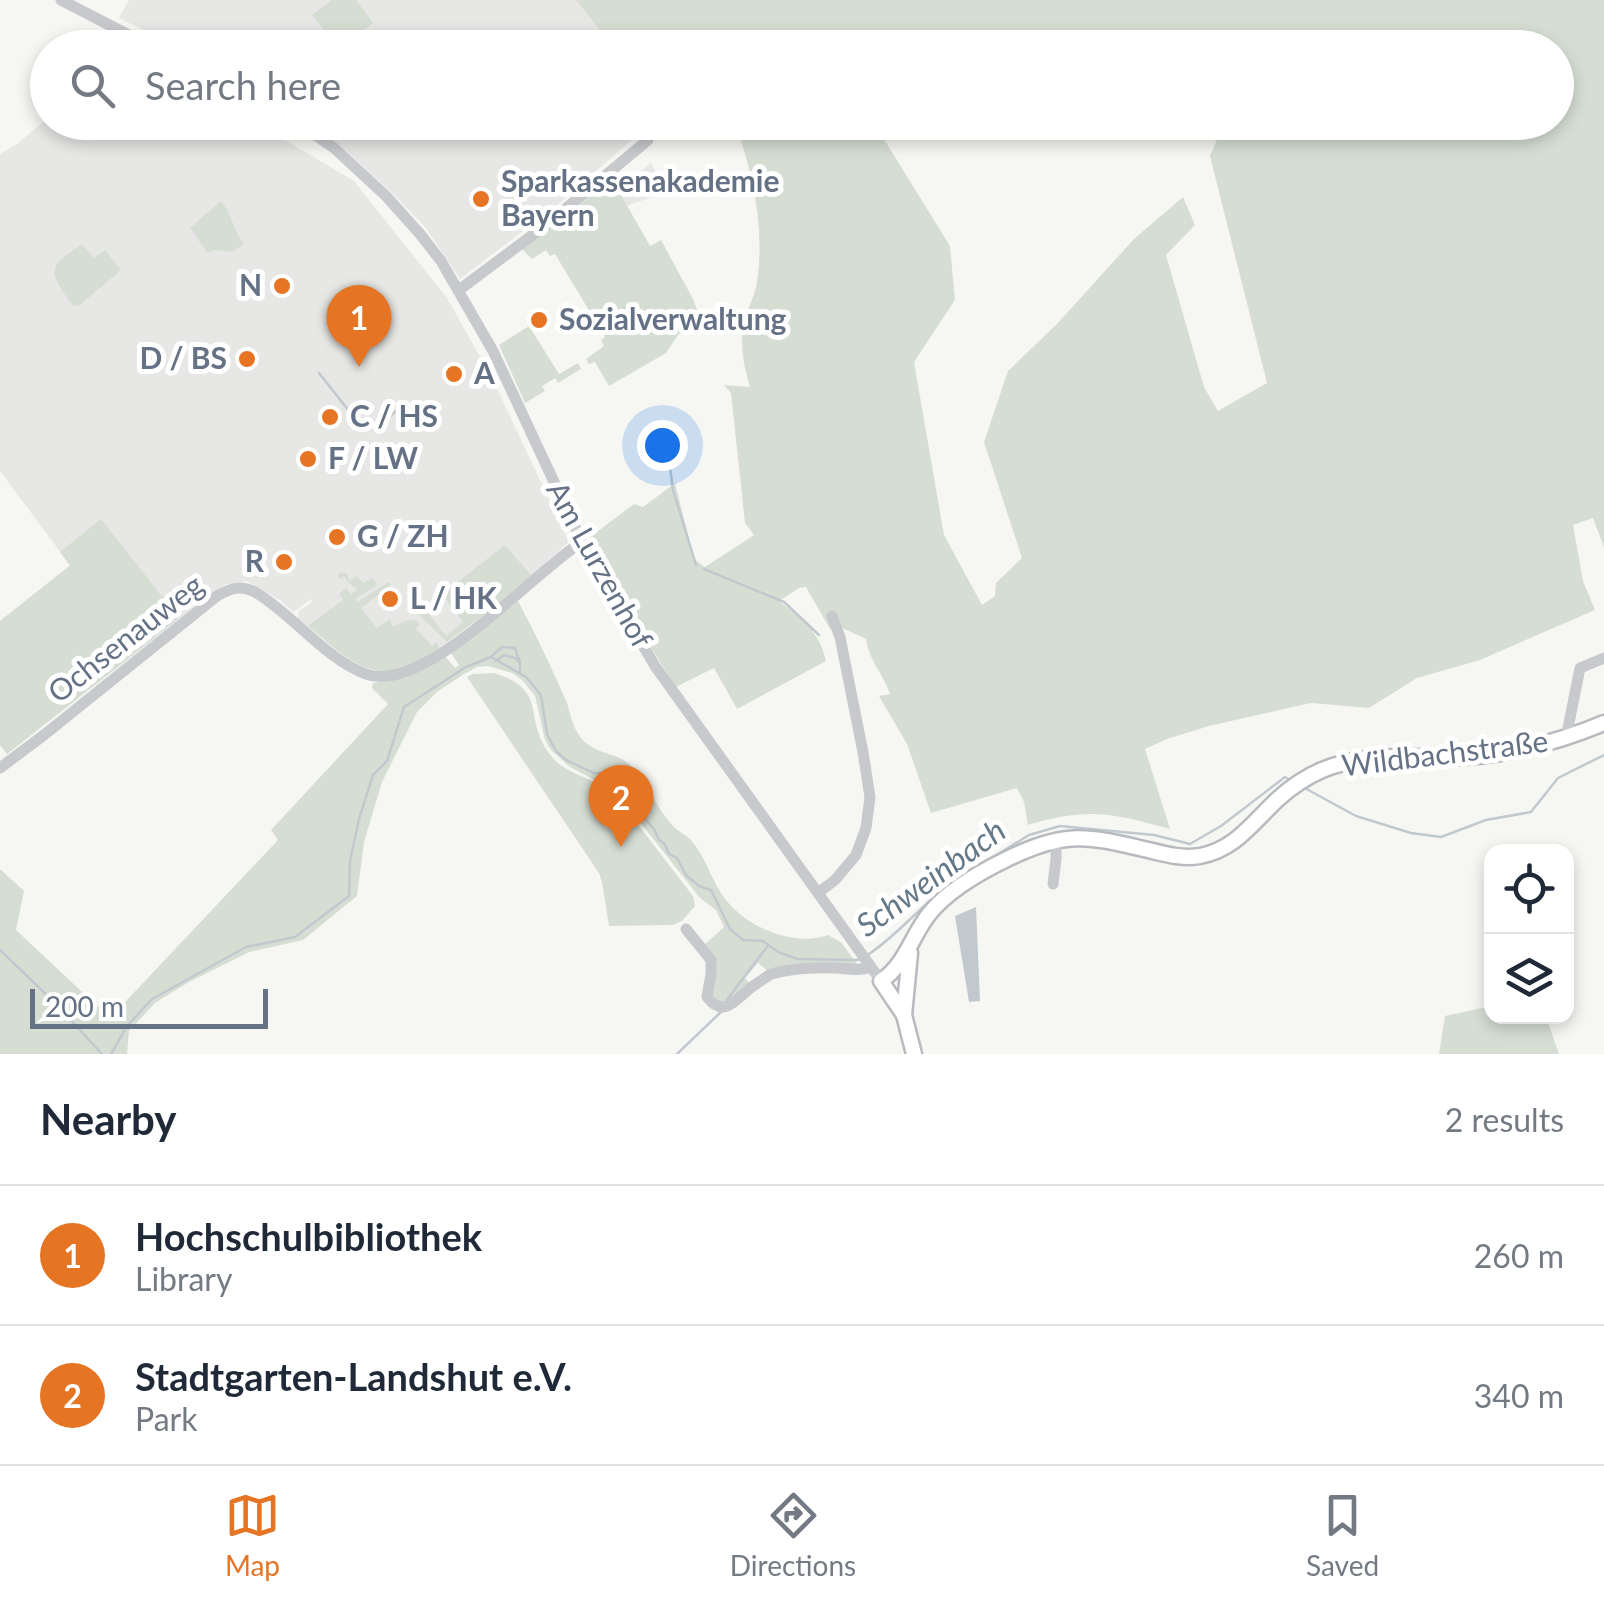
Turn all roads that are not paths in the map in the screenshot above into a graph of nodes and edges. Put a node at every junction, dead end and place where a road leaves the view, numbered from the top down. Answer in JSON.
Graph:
{"nodes":[{"id":1,"x":61,"y":0,"type":"edge"},
{"id":2,"x":119,"y":30,"type":"edge"},
{"id":3,"x":322,"y":140,"type":"edge"},
{"id":4,"x":648,"y":140,"type":"dead end"},
{"id":5,"x":460,"y":290,"type":"junction"},
{"id":6,"x":582,"y":542,"type":"junction"},
{"id":7,"x":832,"y":616,"type":"dead end"},
{"id":8,"x":1604,"y":658,"type":"edge"},
{"id":9,"x":1604,"y":723,"type":"edge"},
{"id":10,"x":1566,"y":738,"type":"junction"},
{"id":11,"x":0,"y":768,"type":"edge"},
{"id":12,"x":1056,"y":839,"type":"junction"},
{"id":13,"x":1053,"y":884,"type":"dead end"},
{"id":14,"x":818,"y":892,"type":"junction"},
{"id":15,"x":686,"y":929,"type":"dead end"},
{"id":16,"x":911,"y":947,"type":"junction"},
{"id":17,"x":866,"y":960,"type":"junction"},
{"id":18,"x":881,"y":982,"type":"junction"},
{"id":19,"x":904,"y":1015,"type":"junction"},
{"id":20,"x":914,"y":1054,"type":"edge"}],
"edges":[{"from":1,"to":2,"type":"street"},
{"from":3,"to":5,"type":"street","name":"Am Lurzenhof"},
{"from":4,"to":5,"type":"street"},
{"from":5,"to":6,"type":"street","name":"Am Lurzenhof"},
{"from":6,"to":11,"type":"street","name":"Ochsenauweg"},
{"from":6,"to":14,"type":"street","name":"Am Lurzenhof"},
{"from":7,"to":14,"type":"street"},
{"from":8,"to":10,"type":"street","name":"Wildbachstraße"},
{"from":9,"to":10,"type":"main road","name":"Wildbachstraße"},
{"from":10,"to":12,"type":"main road","name":"Wildbachstraße"},
{"from":12,"to":13,"type":"street"},
{"from":12,"to":16,"type":"main road"},
{"from":14,"to":17,"type":"street","name":"Am Lurzenhof"},
{"from":15,"to":17,"type":"street"},
{"from":16,"to":18,"type":"main road"},
{"from":16,"to":19,"type":"main road"},
{"from":17,"to":18,"type":"street","name":"Am Lurzenhof"},
{"from":18,"to":19,"type":"main road","name":"Am Lurzenhof"},
{"from":19,"to":20,"type":"main road"}]}
